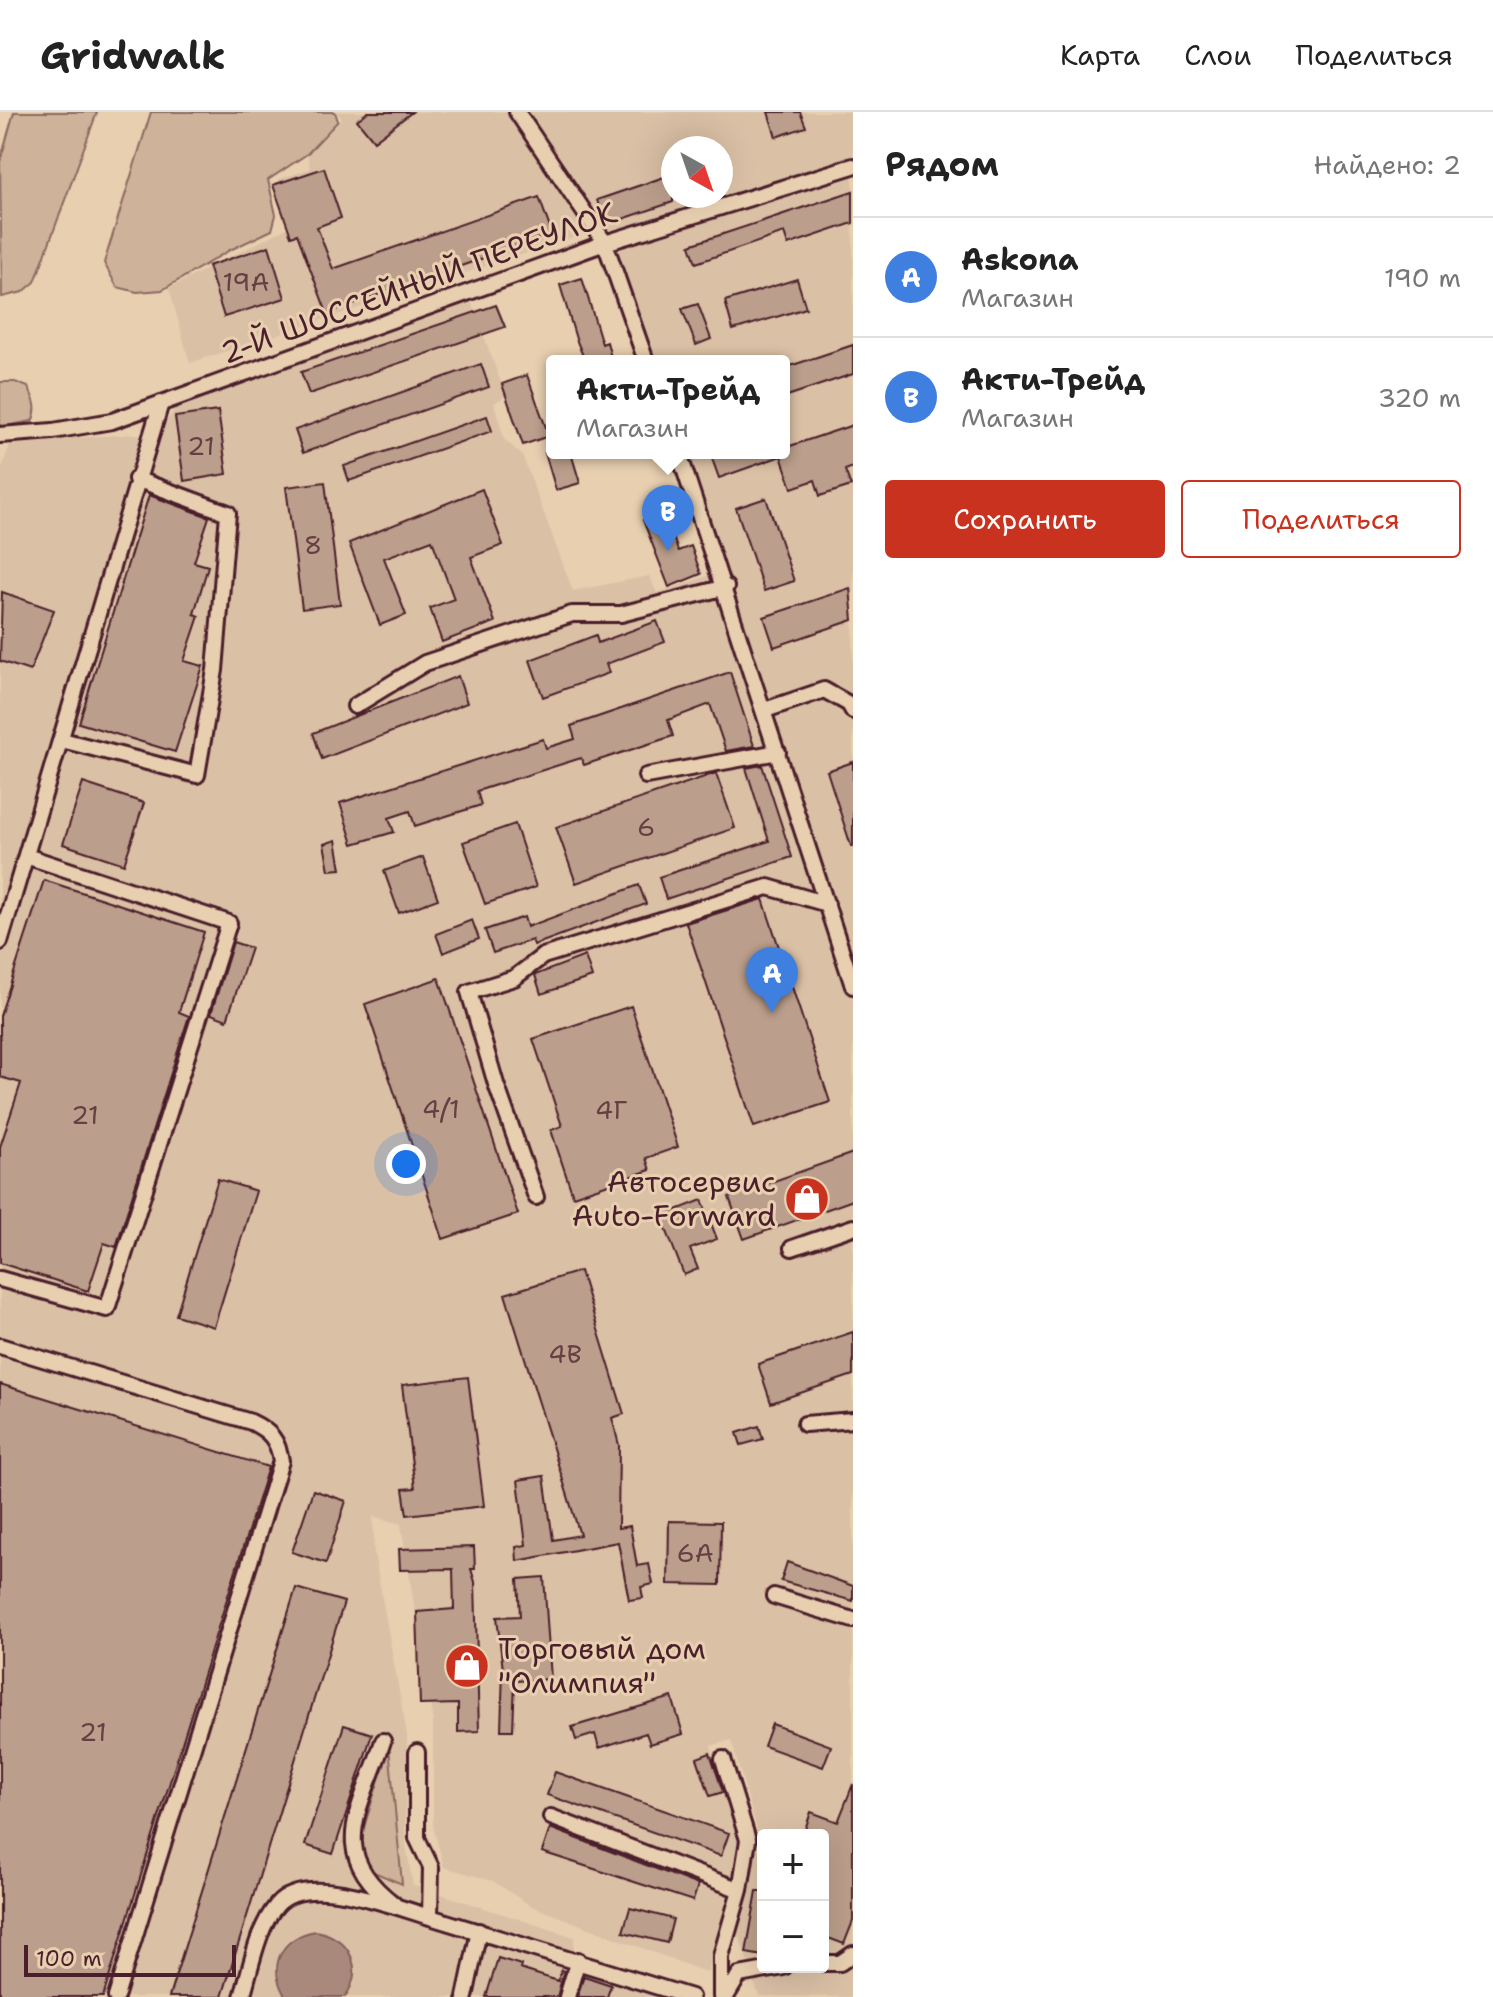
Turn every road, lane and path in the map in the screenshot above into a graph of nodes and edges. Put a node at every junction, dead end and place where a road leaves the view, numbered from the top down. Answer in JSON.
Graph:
{"nodes":[{"id":1,"x":517,"y":112,"type":"edge"},
{"id":2,"x":853,"y":166,"type":"edge"},
{"id":3,"x":605,"y":243,"type":"junction"},
{"id":4,"x":644,"y":355,"type":"edge"},
{"id":5,"x":161,"y":403,"type":"junction"},
{"id":6,"x":0,"y":435,"type":"edge"},
{"id":7,"x":681,"y":459,"type":"edge"},
{"id":8,"x":136,"y":479,"type":"junction"},
{"id":9,"x":726,"y":587,"type":"junction"},
{"id":10,"x":355,"y":706,"type":"dead end"},
{"id":11,"x":765,"y":710,"type":"junction"},
{"id":12,"x":853,"y":711,"type":"edge"},
{"id":13,"x":62,"y":740,"type":"junction"},
{"id":14,"x":778,"y":752,"type":"junction"},
{"id":15,"x":646,"y":776,"type":"dead end"},
{"id":16,"x":26,"y":856,"type":"junction"},
{"id":17,"x":827,"y":904,"type":"junction"},
{"id":18,"x":0,"y":942,"type":"edge"},
{"id":19,"x":853,"y":986,"type":"edge"},
{"id":20,"x":536,"y":1197,"type":"dead end"},
{"id":21,"x":853,"y":1227,"type":"edge"},
{"id":22,"x":792,"y":1248,"type":"dead end"},
{"id":23,"x":0,"y":1279,"type":"edge"},
{"id":24,"x":0,"y":1346,"type":"edge"},
{"id":25,"x":853,"y":1420,"type":"edge"},
{"id":26,"x":805,"y":1424,"type":"dead end"},
{"id":27,"x":774,"y":1596,"type":"dead end"},
{"id":28,"x":853,"y":1620,"type":"edge"},
{"id":29,"x":383,"y":1741,"type":"dead end"},
{"id":30,"x":417,"y":1752,"type":"dead end"},
{"id":31,"x":723,"y":1759,"type":"dead end"},
{"id":32,"x":551,"y":1817,"type":"dead end"},
{"id":33,"x":740,"y":1890,"type":"junction"},
{"id":34,"x":400,"y":1908,"type":"junction"},
{"id":35,"x":430,"y":1917,"type":"junction"},
{"id":36,"x":479,"y":1931,"type":"junction"},
{"id":37,"x":853,"y":1954,"type":"edge"},
{"id":38,"x":578,"y":1960,"type":"junction"},
{"id":39,"x":829,"y":1963,"type":"edge"},
{"id":40,"x":757,"y":1972,"type":"edge"},
{"id":41,"x":116,"y":1997,"type":"edge"},
{"id":42,"x":242,"y":1997,"type":"edge"},
{"id":43,"x":465,"y":1997,"type":"edge"},
{"id":44,"x":567,"y":1997,"type":"edge"},
{"id":45,"x":691,"y":1997,"type":"edge"},
{"id":46,"x":723,"y":1997,"type":"edge"}],
"edges":[{"from":1,"to":3,"type":"street"},
{"from":2,"to":3,"type":"street","name":"2-Й ШОССЕЙНЫЙ ПЕРЕУЛОК"},
{"from":3,"to":4,"type":"street"},
{"from":3,"to":5,"type":"street","name":"2-Й ШОССЕЙНЫЙ ПЕРЕУЛОК"},
{"from":5,"to":6,"type":"street","name":"2-Й ШОССЕЙНЫЙ ПЕРЕУЛОК"},
{"from":5,"to":8,"type":"street"},
{"from":7,"to":9,"type":"street"},
{"from":8,"to":13,"type":"street"},
{"from":8,"to":13,"type":"street"},
{"from":9,"to":10,"type":"street"},
{"from":9,"to":11,"type":"street"},
{"from":11,"to":12,"type":"street"},
{"from":11,"to":14,"type":"street"},
{"from":13,"to":16,"type":"street"},
{"from":14,"to":15,"type":"street"},
{"from":14,"to":17,"type":"street"},
{"from":16,"to":18,"type":"street"},
{"from":16,"to":23,"type":"street"},
{"from":17,"to":19,"type":"street"},
{"from":17,"to":20,"type":"street"},
{"from":21,"to":22,"type":"street"},
{"from":24,"to":41,"type":"street"},
{"from":25,"to":26,"type":"street"},
{"from":27,"to":28,"type":"street"},
{"from":29,"to":34,"type":"street"},
{"from":30,"to":35,"type":"street"},
{"from":31,"to":33,"type":"street"},
{"from":32,"to":33,"type":"street"},
{"from":33,"to":46,"type":"street"},
{"from":34,"to":35,"type":"street"},
{"from":34,"to":42,"type":"street"},
{"from":35,"to":36,"type":"street"},
{"from":36,"to":38,"type":"street"},
{"from":36,"to":43,"type":"street"},
{"from":37,"to":39,"type":"street"},
{"from":38,"to":44,"type":"street"},
{"from":38,"to":45,"type":"street"},
{"from":40,"to":46,"type":"street"}]}
